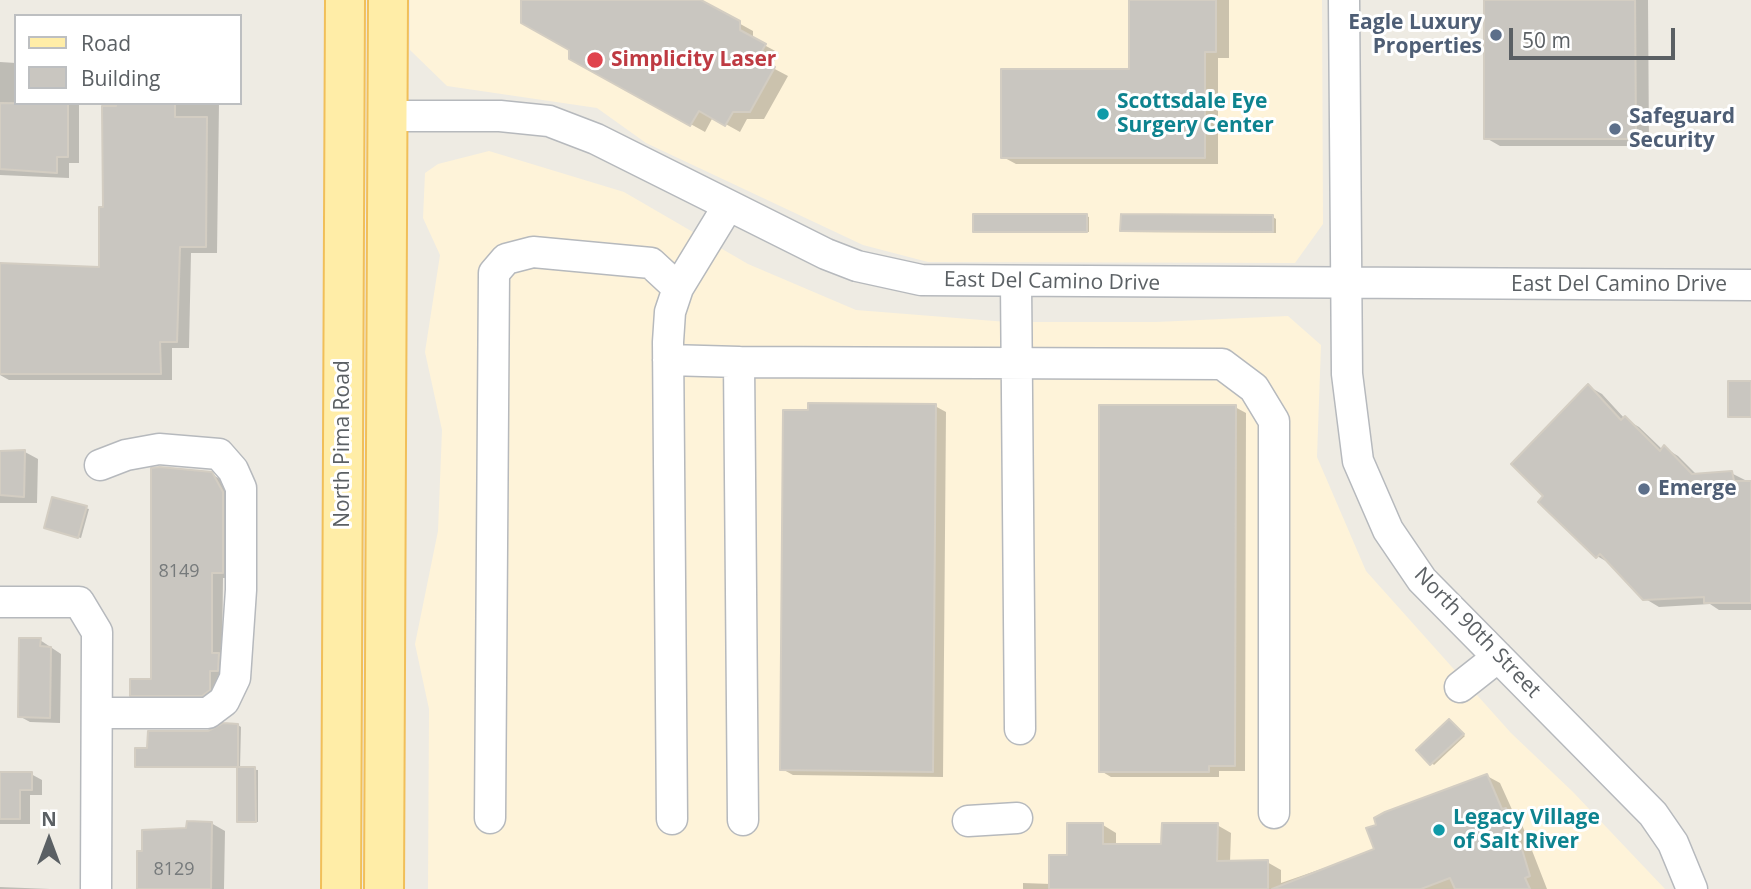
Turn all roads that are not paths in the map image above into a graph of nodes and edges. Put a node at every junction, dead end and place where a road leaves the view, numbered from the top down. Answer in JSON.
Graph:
{"nodes":[{"id":1,"x":345,"y":0,"type":"edge"},
{"id":2,"x":364,"y":0,"type":"edge"},
{"id":3,"x":388,"y":0,"type":"edge"},
{"id":4,"x":1344,"y":0,"type":"edge"},
{"id":5,"x":387,"y":116,"type":"junction"},
{"id":6,"x":728,"y":206,"type":"junction"},
{"id":7,"x":1016,"y":283,"type":"junction"},
{"id":8,"x":1347,"y":285,"type":"junction"},
{"id":9,"x":1751,"y":285,"type":"edge"},
{"id":10,"x":678,"y":288,"type":"junction"},
{"id":11,"x":668,"y":360,"type":"junction"},
{"id":12,"x":740,"y":362,"type":"junction"},
{"id":13,"x":1016,"y":363,"type":"junction"},
{"id":14,"x":100,"y":465,"type":"dead end"},
{"id":15,"x":342,"y":575,"type":"junction"},
{"id":16,"x":0,"y":602,"type":"edge"},
{"id":17,"x":1498,"y":657,"type":"junction"},
{"id":18,"x":1460,"y":687,"type":"dead end"},
{"id":19,"x":97,"y":713,"type":"junction"},
{"id":20,"x":1020,"y":729,"type":"dead end"},
{"id":21,"x":1274,"y":813,"type":"dead end"},
{"id":22,"x":490,"y":818,"type":"dead end"},
{"id":23,"x":1017,"y":818,"type":"dead end"},
{"id":24,"x":672,"y":819,"type":"dead end"},
{"id":25,"x":743,"y":820,"type":"dead end"},
{"id":26,"x":968,"y":821,"type":"dead end"},
{"id":27,"x":96,"y":889,"type":"edge"},
{"id":28,"x":341,"y":889,"type":"edge"},
{"id":29,"x":384,"y":889,"type":"edge"},
{"id":30,"x":1692,"y":889,"type":"edge"}],
"edges":[{"from":1,"to":15,"type":"main road","name":"North Pima Road"},
{"from":2,"to":5,"type":"main road"},
{"from":3,"to":5,"type":"main road","name":"North Pima Road"},
{"from":4,"to":8,"type":"street","name":"North 90th Street"},
{"from":5,"to":6,"type":"street","name":"East Del Camino Drive"},
{"from":5,"to":15,"type":"main road"},
{"from":5,"to":29,"type":"main road","name":"North Pima Road"},
{"from":6,"to":7,"type":"street","name":"East Del Camino Drive"},
{"from":6,"to":10,"type":"street"},
{"from":7,"to":8,"type":"street","name":"East Del Camino Drive"},
{"from":7,"to":13,"type":"street"},
{"from":8,"to":9,"type":"street","name":"East Del Camino Drive"},
{"from":8,"to":17,"type":"street","name":"North 90th Street"},
{"from":10,"to":11,"type":"street"},
{"from":10,"to":22,"type":"street"},
{"from":11,"to":12,"type":"street"},
{"from":11,"to":24,"type":"street"},
{"from":12,"to":13,"type":"street"},
{"from":12,"to":25,"type":"street"},
{"from":13,"to":20,"type":"street"},
{"from":13,"to":21,"type":"street"},
{"from":14,"to":19,"type":"street"},
{"from":15,"to":28,"type":"main road","name":"North Pima Road"},
{"from":16,"to":19,"type":"street"},
{"from":17,"to":18,"type":"street"},
{"from":17,"to":30,"type":"street","name":"North 90th Street"},
{"from":19,"to":27,"type":"street"},
{"from":23,"to":26,"type":"street"}]}
